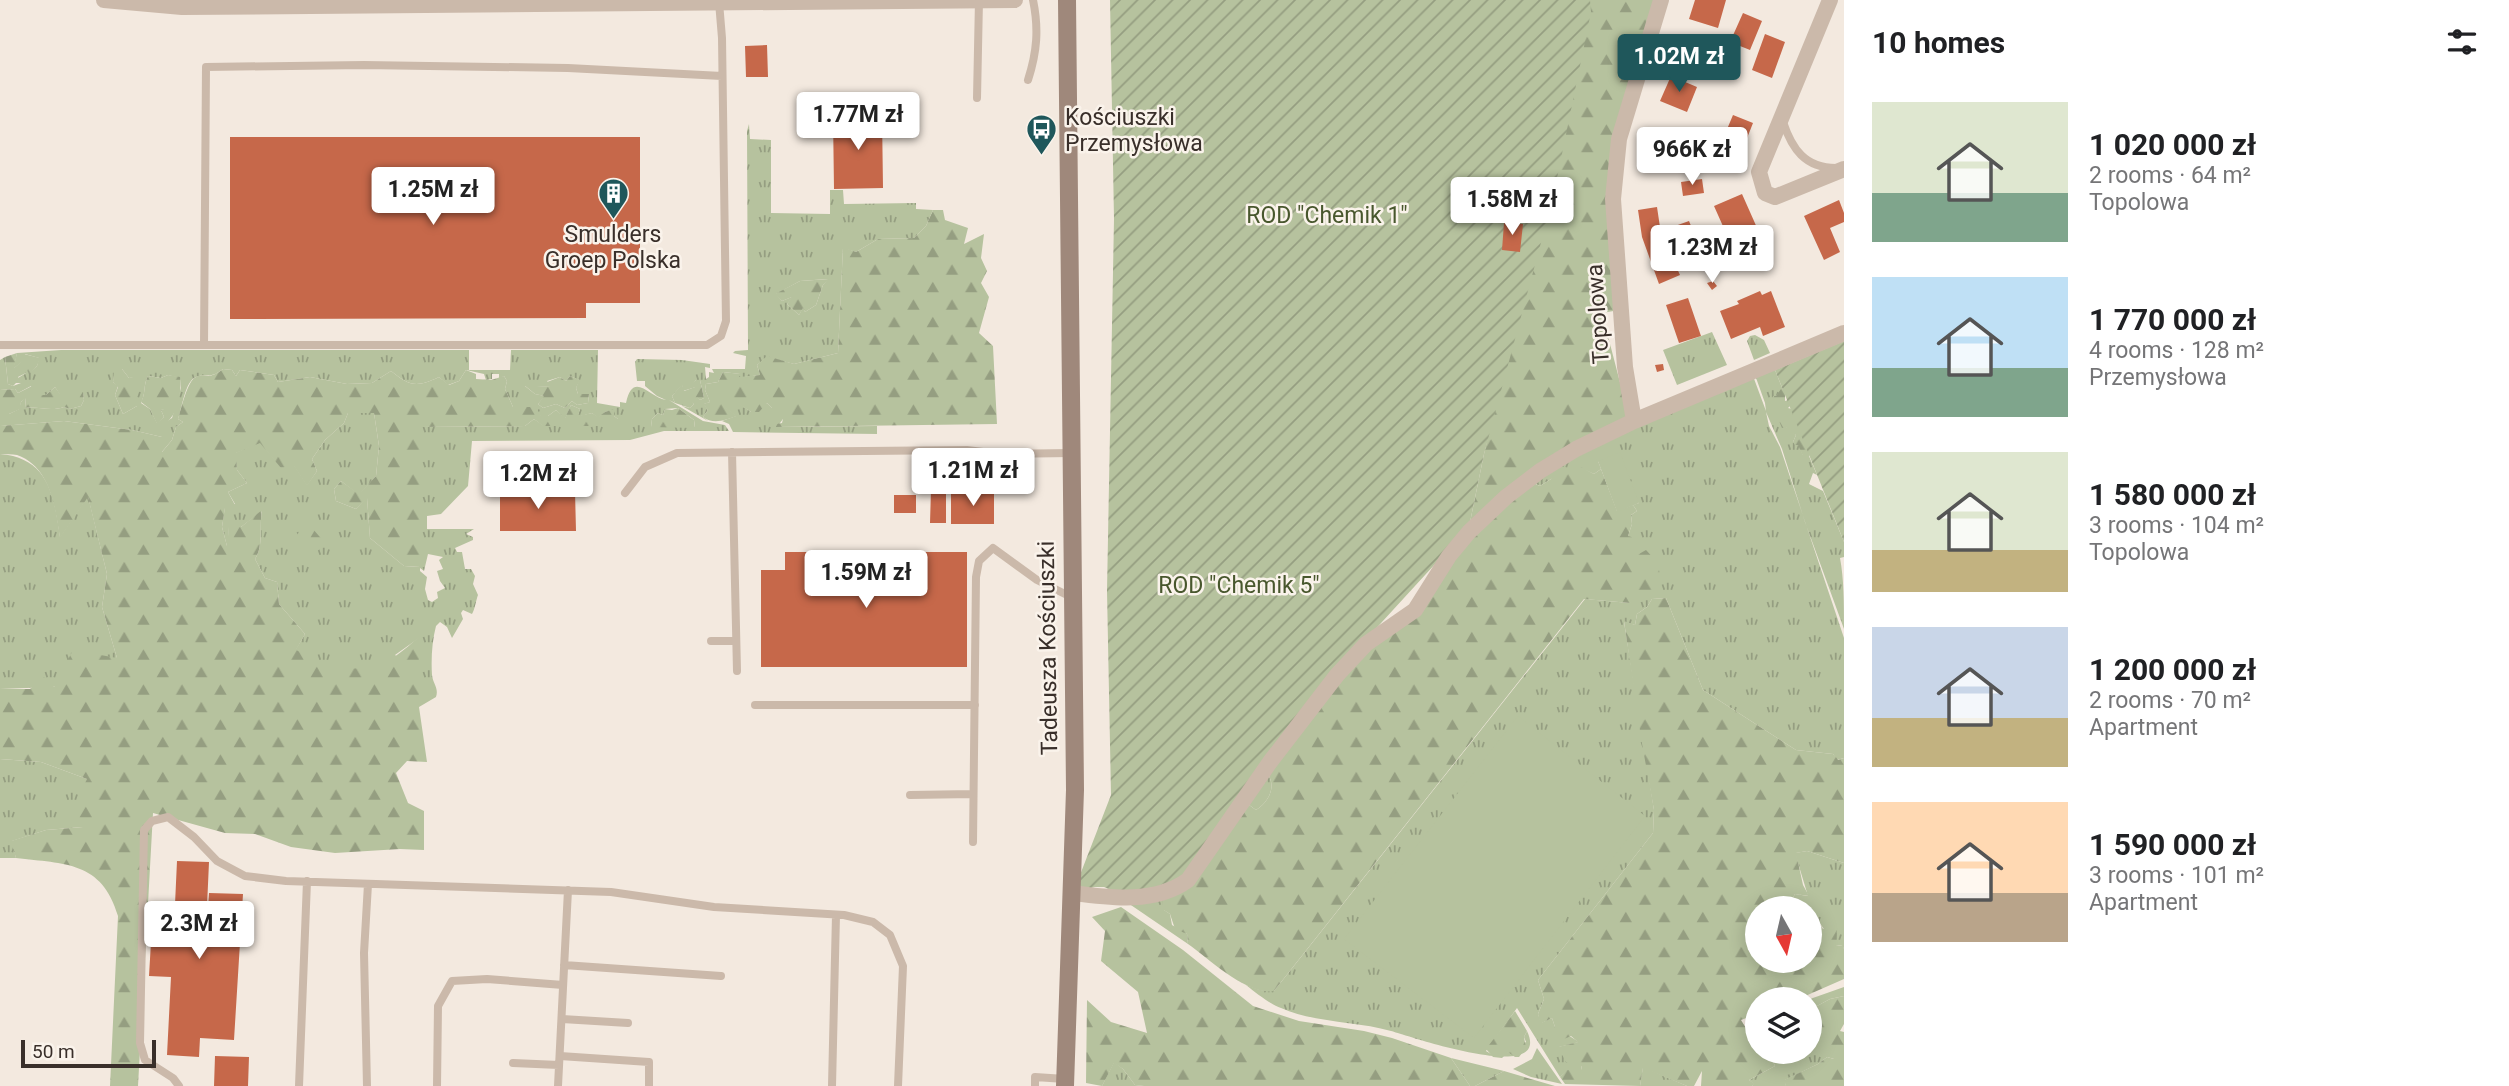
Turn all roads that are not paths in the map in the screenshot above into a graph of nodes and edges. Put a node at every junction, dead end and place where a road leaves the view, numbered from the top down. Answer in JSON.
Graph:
{"nodes":[{"id":1,"x":104,"y":0,"type":"edge"},
{"id":2,"x":979,"y":0,"type":"edge"},
{"id":3,"x":1015,"y":0,"type":"edge"},
{"id":4,"x":1033,"y":0,"type":"edge"},
{"id":5,"x":1067,"y":0,"type":"edge"},
{"id":6,"x":1661,"y":0,"type":"edge"},
{"id":7,"x":1830,"y":0,"type":"edge"},
{"id":8,"x":711,"y":1,"type":"edge"},
{"id":9,"x":767,"y":1,"type":"edge"},
{"id":10,"x":356,"y":3,"type":"edge"},
{"id":11,"x":285,"y":4,"type":"edge"},
{"id":12,"x":722,"y":76,"type":"junction"},
{"id":13,"x":1028,"y":80,"type":"dead end"},
{"id":14,"x":977,"y":98,"type":"dead end"},
{"id":15,"x":1782,"y":119,"type":"junction"},
{"id":16,"x":1844,"y":169,"type":"edge"},
{"id":17,"x":1844,"y":333,"type":"edge"},
{"id":18,"x":0,"y":345,"type":"edge"},
{"id":19,"x":204,"y":345,"type":"junction"},
{"id":20,"x":1634,"y":421,"type":"junction"},
{"id":21,"x":732,"y":452,"type":"junction"},
{"id":22,"x":1071,"y":453,"type":"junction"},
{"id":23,"x":625,"y":493,"type":"dead end"},
{"id":24,"x":1073,"y":598,"type":"junction"},
{"id":25,"x":711,"y":641,"type":"dead end"},
{"id":26,"x":736,"y":641,"type":"junction"},
{"id":27,"x":737,"y":671,"type":"dead end"},
{"id":28,"x":755,"y":705,"type":"dead end"},
{"id":29,"x":975,"y":705,"type":"junction"},
{"id":30,"x":973,"y":794,"type":"junction"},
{"id":31,"x":910,"y":795,"type":"dead end"},
{"id":32,"x":973,"y":842,"type":"dead end"},
{"id":33,"x":307,"y":881,"type":"junction"},
{"id":34,"x":368,"y":884,"type":"junction"},
{"id":35,"x":568,"y":890,"type":"junction"},
{"id":36,"x":1073,"y":893,"type":"junction"},
{"id":37,"x":836,"y":915,"type":"junction"},
{"id":38,"x":564,"y":965,"type":"junction"},
{"id":39,"x":721,"y":976,"type":"dead end"},
{"id":40,"x":563,"y":985,"type":"junction"},
{"id":41,"x":562,"y":1019,"type":"junction"},
{"id":42,"x":628,"y":1023,"type":"dead end"},
{"id":43,"x":560,"y":1060,"type":"junction"},
{"id":44,"x":513,"y":1063,"type":"dead end"},
{"id":45,"x":1065,"y":1083,"type":"edge"},
{"id":46,"x":179,"y":1086,"type":"edge"},
{"id":47,"x":299,"y":1086,"type":"edge"},
{"id":48,"x":367,"y":1086,"type":"edge"},
{"id":49,"x":437,"y":1086,"type":"edge"},
{"id":50,"x":558,"y":1086,"type":"edge"},
{"id":51,"x":649,"y":1086,"type":"edge"},
{"id":52,"x":832,"y":1086,"type":"edge"},
{"id":53,"x":898,"y":1086,"type":"edge"},
{"id":54,"x":1035,"y":1086,"type":"edge"}],
"edges":[{"from":1,"to":11,"type":"street"},
{"from":2,"to":3,"type":"street"},
{"from":2,"to":9,"type":"street"},
{"from":2,"to":14,"type":"lane"},
{"from":4,"to":13,"type":"lane"},
{"from":5,"to":22,"type":"main road","name":"Tadeusza Kościuszki"},
{"from":6,"to":20,"type":"street","name":"Topolowa"},
{"from":7,"to":15,"type":"street"},
{"from":8,"to":9,"type":"street"},
{"from":8,"to":10,"type":"street"},
{"from":8,"to":12,"type":"lane"},
{"from":10,"to":11,"type":"street"},
{"from":12,"to":19,"type":"lane"},
{"from":12,"to":19,"type":"lane"},
{"from":15,"to":16,"type":"lane"},
{"from":15,"to":16,"type":"street"},
{"from":17,"to":20,"type":"street"},
{"from":18,"to":19,"type":"lane"},
{"from":20,"to":36,"type":"street"},
{"from":21,"to":22,"type":"lane"},
{"from":21,"to":23,"type":"lane"},
{"from":21,"to":26,"type":"lane"},
{"from":22,"to":24,"type":"main road","name":"Tadeusza Kościuszki"},
{"from":24,"to":29,"type":"lane"},
{"from":24,"to":36,"type":"main road","name":"Tadeusza Kościuszki"},
{"from":25,"to":26,"type":"lane"},
{"from":26,"to":27,"type":"lane"},
{"from":28,"to":29,"type":"lane"},
{"from":29,"to":30,"type":"lane"},
{"from":30,"to":31,"type":"lane"},
{"from":30,"to":32,"type":"lane"},
{"from":33,"to":34,"type":"lane"},
{"from":33,"to":46,"type":"lane"},
{"from":33,"to":47,"type":"lane"},
{"from":34,"to":35,"type":"lane"},
{"from":34,"to":48,"type":"lane"},
{"from":35,"to":37,"type":"lane"},
{"from":35,"to":38,"type":"lane"},
{"from":36,"to":45,"type":"main road","name":"Tadeusza Kościuszki"},
{"from":37,"to":52,"type":"lane"},
{"from":37,"to":53,"type":"lane"},
{"from":38,"to":39,"type":"lane"},
{"from":38,"to":40,"type":"lane"},
{"from":40,"to":41,"type":"lane"},
{"from":40,"to":49,"type":"lane"},
{"from":41,"to":42,"type":"lane"},
{"from":41,"to":43,"type":"lane"},
{"from":43,"to":44,"type":"lane"},
{"from":43,"to":50,"type":"lane"},
{"from":43,"to":51,"type":"lane"},
{"from":45,"to":54,"type":"lane"}]}
